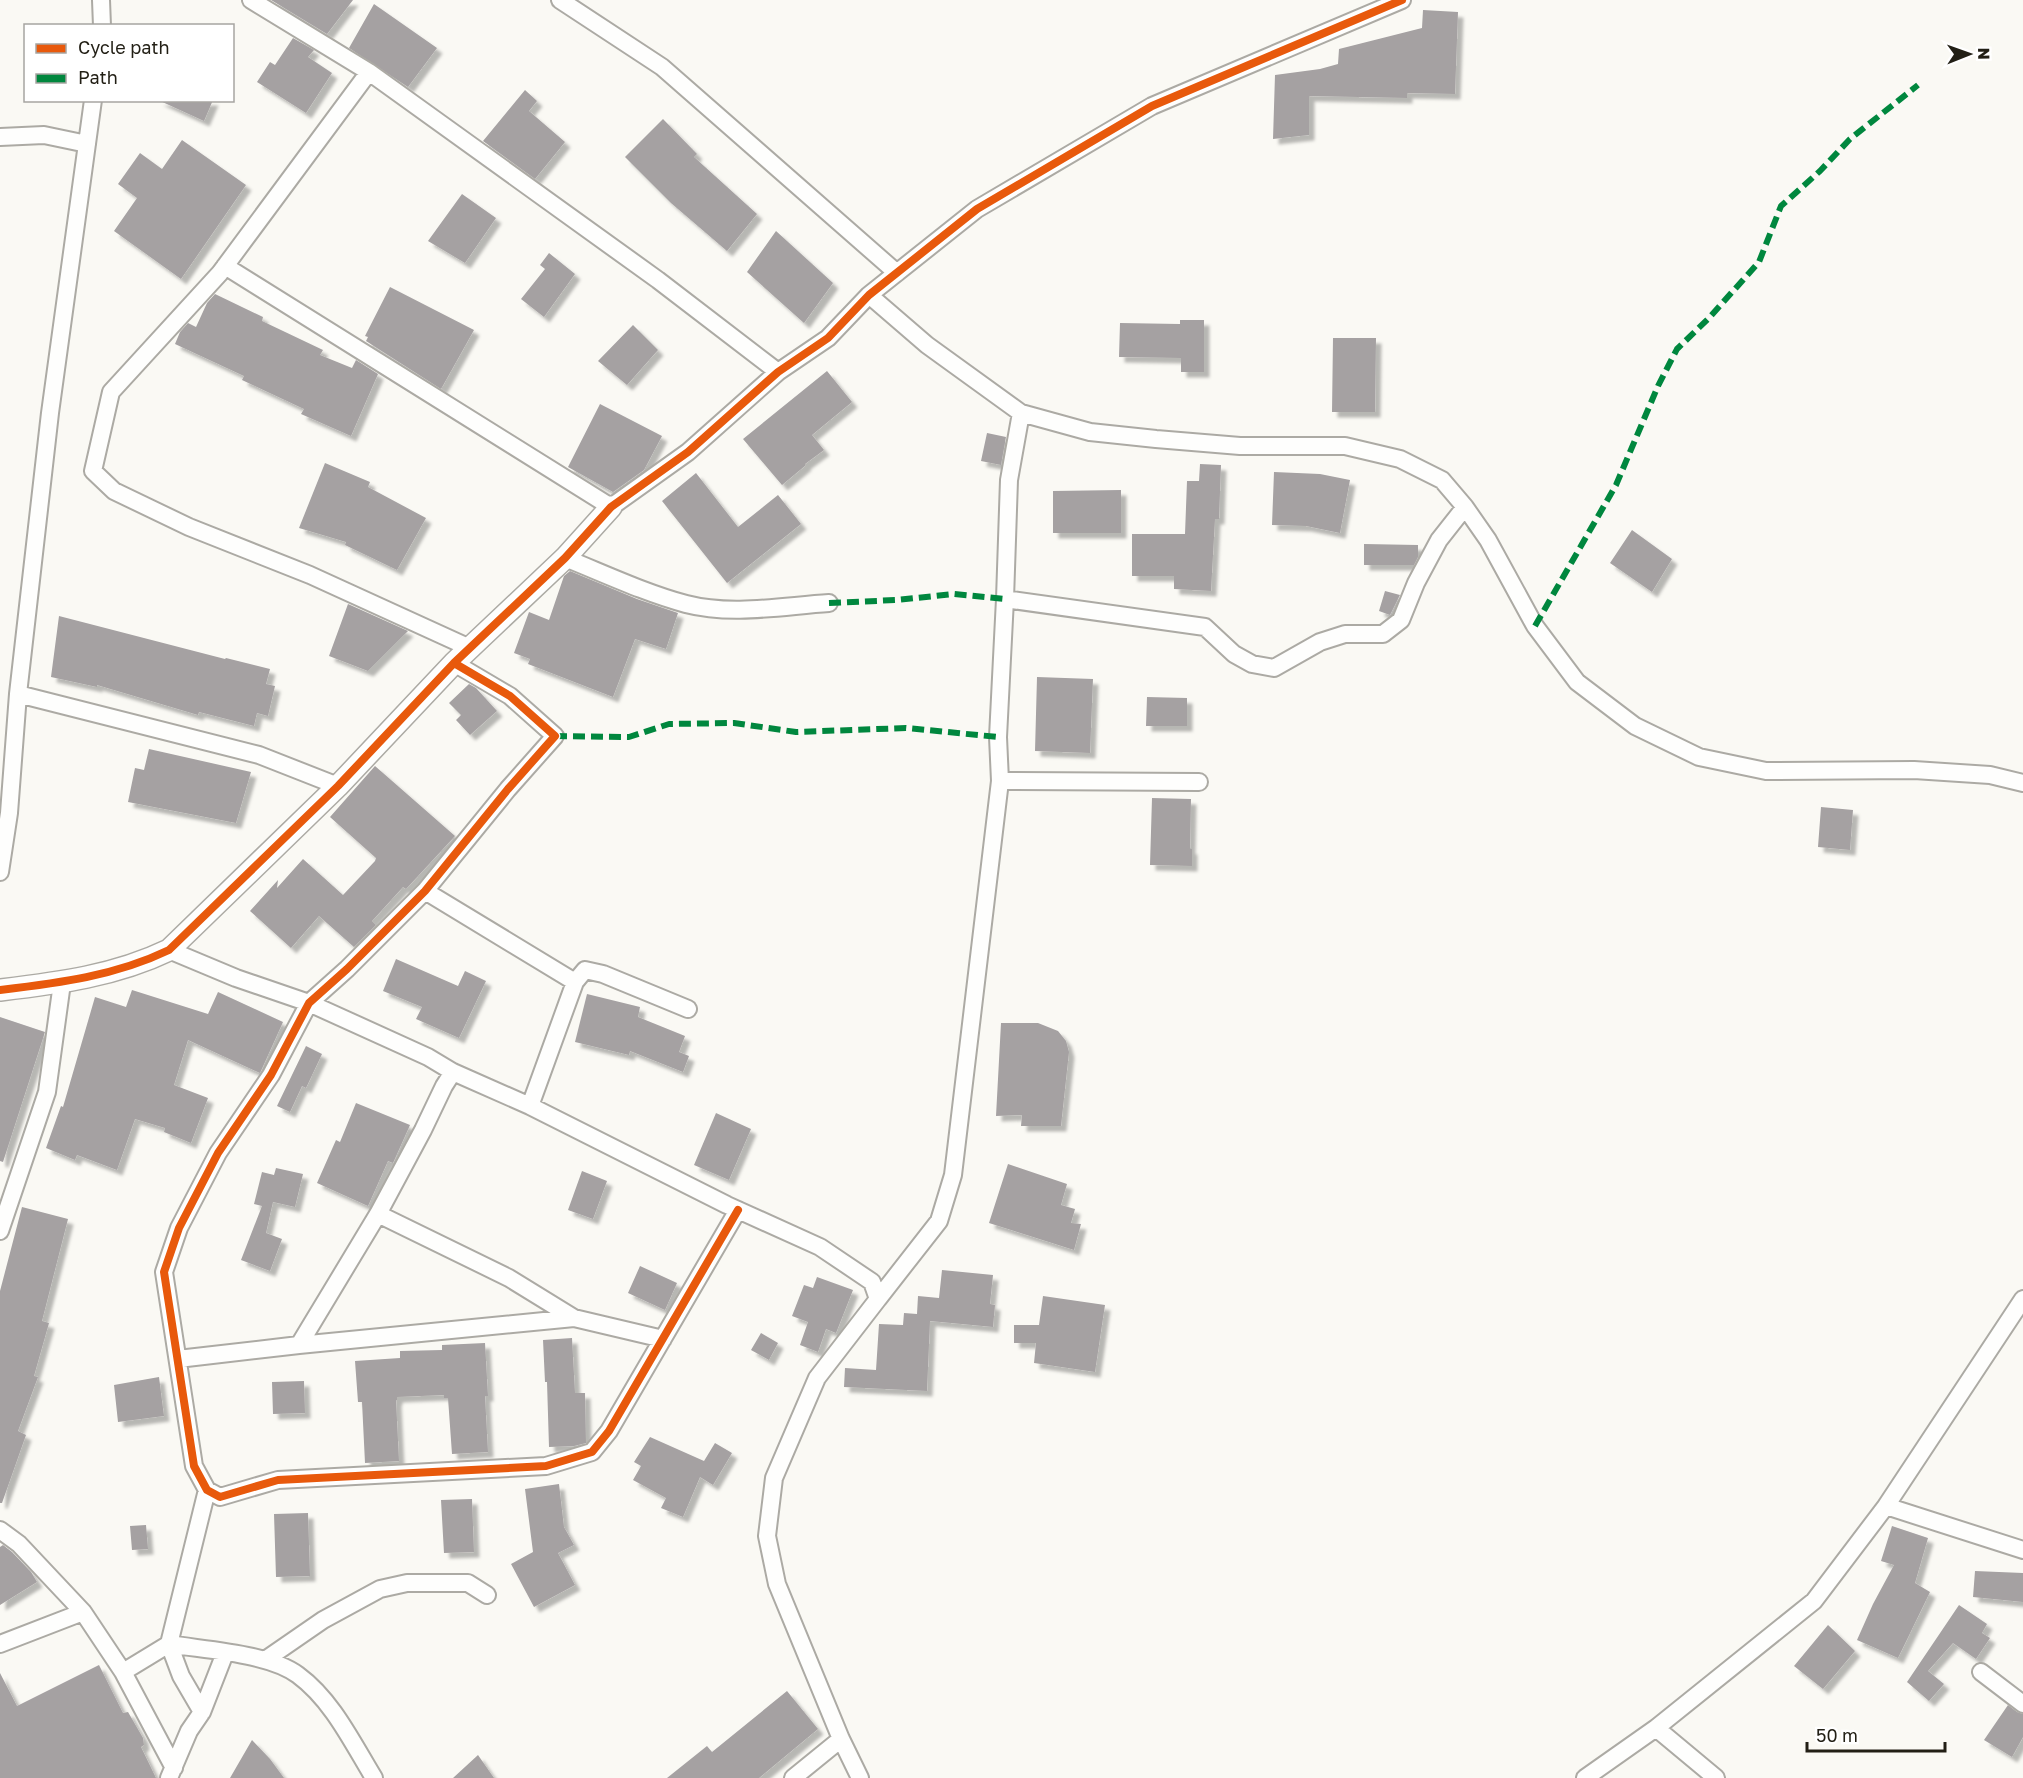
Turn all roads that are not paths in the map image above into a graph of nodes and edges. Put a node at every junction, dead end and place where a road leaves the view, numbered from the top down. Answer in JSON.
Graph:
{"nodes":[{"id":1,"x":101,"y":0,"type":"edge"},
{"id":2,"x":251,"y":0,"type":"edge"},
{"id":3,"x":560,"y":0,"type":"edge"},
{"id":4,"x":1402,"y":0,"type":"edge"},
{"id":5,"x":102,"y":24,"type":"edge"},
{"id":6,"x":369,"y":72,"type":"junction"},
{"id":7,"x":93,"y":102,"type":"edge"},
{"id":8,"x":0,"y":137,"type":"edge"},
{"id":9,"x":87,"y":144,"type":"junction"},
{"id":10,"x":225,"y":266,"type":"junction"},
{"id":11,"x":897,"y":273,"type":"junction"},
{"id":12,"x":869,"y":295,"type":"junction"},
{"id":13,"x":778,"y":372,"type":"junction"},
{"id":14,"x":1021,"y":413,"type":"junction"},
{"id":15,"x":611,"y":507,"type":"junction"},
{"id":16,"x":1465,"y":507,"type":"junction"},
{"id":17,"x":565,"y":558,"type":"junction"},
{"id":18,"x":1005,"y":599,"type":"junction"},
{"id":19,"x":829,"y":603,"type":"dead end"},
{"id":20,"x":470,"y":648,"type":"junction"},
{"id":21,"x":454,"y":663,"type":"junction"},
{"id":22,"x":18,"y":694,"type":"junction"},
{"id":23,"x":8,"y":716,"type":"edge"},
{"id":24,"x":999,"y":781,"type":"junction"},
{"id":25,"x":1198,"y":782,"type":"dead end"},
{"id":26,"x":2023,"y":783,"type":"edge"},
{"id":27,"x":338,"y":786,"type":"junction"},
{"id":28,"x":0,"y":872,"type":"edge"},
{"id":29,"x":425,"y":891,"type":"junction"},
{"id":30,"x":169,"y":950,"type":"junction"},
{"id":31,"x":575,"y":982,"type":"junction"},
{"id":32,"x":62,"y":983,"type":"junction"},
{"id":33,"x":0,"y":990,"type":"edge"},
{"id":34,"x":309,"y":1003,"type":"junction"},
{"id":35,"x":688,"y":1009,"type":"dead end"},
{"id":36,"x":453,"y":1072,"type":"junction"},
{"id":37,"x":530,"y":1106,"type":"junction"},
{"id":38,"x":738,"y":1210,"type":"junction"},
{"id":39,"x":378,"y":1214,"type":"junction"},
{"id":40,"x":0,"y":1230,"type":"edge"},
{"id":41,"x":878,"y":1299,"type":"junction"},
{"id":42,"x":2023,"y":1299,"type":"edge"},
{"id":43,"x":574,"y":1318,"type":"junction"},
{"id":44,"x":663,"y":1339,"type":"junction"},
{"id":45,"x":299,"y":1345,"type":"junction"},
{"id":46,"x":178,"y":1359,"type":"junction"},
{"id":47,"x":207,"y":1490,"type":"junction"},
{"id":48,"x":1886,"y":1506,"type":"junction"},
{"id":49,"x":0,"y":1530,"type":"edge"},
{"id":50,"x":2023,"y":1550,"type":"edge"},
{"id":51,"x":487,"y":1595,"type":"dead end"},
{"id":52,"x":83,"y":1612,"type":"junction"},
{"id":53,"x":0,"y":1644,"type":"edge"},
{"id":54,"x":169,"y":1644,"type":"junction"},
{"id":55,"x":225,"y":1653,"type":"junction"},
{"id":56,"x":265,"y":1660,"type":"junction"},
{"id":57,"x":123,"y":1672,"type":"junction"},
{"id":58,"x":1981,"y":1672,"type":"dead end"},
{"id":59,"x":2023,"y":1704,"type":"edge"},
{"id":60,"x":202,"y":1712,"type":"junction"},
{"id":61,"x":1656,"y":1728,"type":"junction"},
{"id":62,"x":841,"y":1739,"type":"junction"},
{"id":63,"x":172,"y":1773,"type":"edge"},
{"id":64,"x":374,"y":1778,"type":"edge"},
{"id":65,"x":793,"y":1778,"type":"edge"},
{"id":66,"x":860,"y":1778,"type":"edge"},
{"id":67,"x":1585,"y":1778,"type":"edge"},
{"id":68,"x":1716,"y":1778,"type":"edge"}],
"edges":[{"from":1,"to":5,"type":"street"},
{"from":2,"to":6,"type":"street"},
{"from":3,"to":11,"type":"street"},
{"from":4,"to":11,"type":"street"},
{"from":6,"to":10,"type":"street"},
{"from":6,"to":13,"type":"street"},
{"from":7,"to":9,"type":"street"},
{"from":8,"to":9,"type":"street"},
{"from":9,"to":22,"type":"street"},
{"from":10,"to":15,"type":"street"},
{"from":10,"to":20,"type":"street"},
{"from":11,"to":12,"type":"street"},
{"from":12,"to":13,"type":"street"},
{"from":12,"to":14,"type":"street"},
{"from":13,"to":15,"type":"street"},
{"from":14,"to":16,"type":"street"},
{"from":14,"to":18,"type":"street"},
{"from":15,"to":17,"type":"street"},
{"from":16,"to":18,"type":"street"},
{"from":16,"to":26,"type":"street"},
{"from":17,"to":19,"type":"street"},
{"from":17,"to":20,"type":"street"},
{"from":18,"to":24,"type":"street"},
{"from":20,"to":21,"type":"street"},
{"from":21,"to":27,"type":"street"},
{"from":21,"to":29,"type":"street"},
{"from":22,"to":23,"type":"street"},
{"from":22,"to":27,"type":"street"},
{"from":23,"to":28,"type":"street"},
{"from":24,"to":25,"type":"street"},
{"from":24,"to":41,"type":"street"},
{"from":27,"to":30,"type":"street"},
{"from":29,"to":31,"type":"street"},
{"from":29,"to":34,"type":"street"},
{"from":30,"to":32,"type":"street"},
{"from":30,"to":34,"type":"street"},
{"from":31,"to":35,"type":"street"},
{"from":31,"to":37,"type":"street"},
{"from":32,"to":33,"type":"street"},
{"from":32,"to":40,"type":"street"},
{"from":34,"to":36,"type":"street"},
{"from":34,"to":46,"type":"street"},
{"from":36,"to":37,"type":"street"},
{"from":36,"to":39,"type":"street"},
{"from":37,"to":38,"type":"street"},
{"from":38,"to":41,"type":"street"},
{"from":38,"to":44,"type":"street"},
{"from":39,"to":43,"type":"street"},
{"from":39,"to":45,"type":"street"},
{"from":41,"to":62,"type":"street"},
{"from":42,"to":48,"type":"street"},
{"from":43,"to":44,"type":"street"},
{"from":43,"to":45,"type":"street"},
{"from":44,"to":47,"type":"street"},
{"from":45,"to":46,"type":"street"},
{"from":46,"to":47,"type":"street"},
{"from":47,"to":54,"type":"street"},
{"from":48,"to":50,"type":"street"},
{"from":48,"to":61,"type":"street"},
{"from":49,"to":52,"type":"street"},
{"from":51,"to":56,"type":"street"},
{"from":52,"to":53,"type":"street"},
{"from":52,"to":57,"type":"street"},
{"from":54,"to":55,"type":"street"},
{"from":54,"to":57,"type":"street"},
{"from":54,"to":60,"type":"street"},
{"from":55,"to":56,"type":"street"},
{"from":55,"to":60,"type":"street"},
{"from":56,"to":64,"type":"street"},
{"from":57,"to":63,"type":"street"},
{"from":58,"to":59,"type":"street"},
{"from":60,"to":63,"type":"street"},
{"from":61,"to":67,"type":"street"},
{"from":61,"to":68,"type":"street"},
{"from":62,"to":65,"type":"street"},
{"from":62,"to":66,"type":"street"}]}
